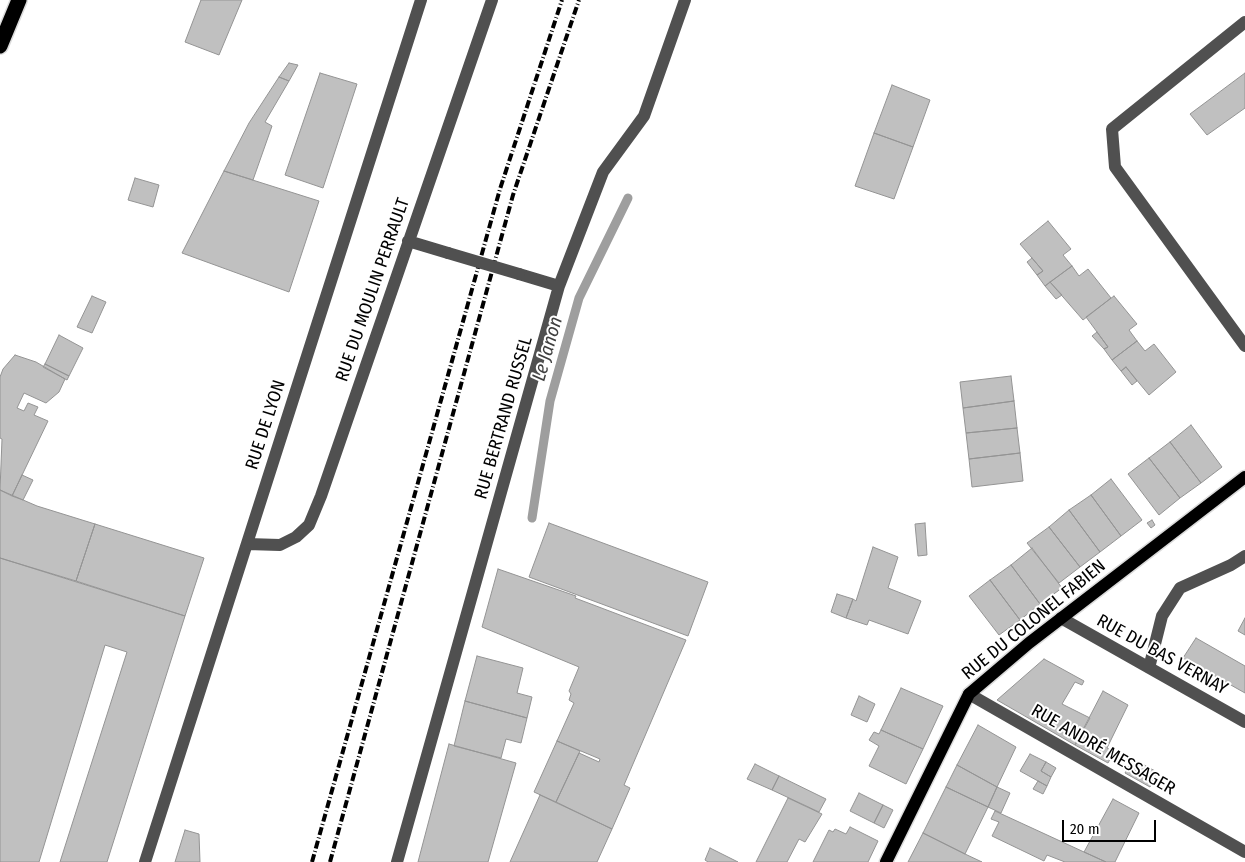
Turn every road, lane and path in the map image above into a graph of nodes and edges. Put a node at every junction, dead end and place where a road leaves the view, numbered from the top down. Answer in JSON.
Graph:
{"nodes":[{"id":1,"x":20,"y":0,"type":"edge"},
{"id":2,"x":422,"y":0,"type":"edge"},
{"id":3,"x":492,"y":0,"type":"edge"},
{"id":4,"x":685,"y":0,"type":"edge"},
{"id":5,"x":1245,"y":22,"type":"edge"},
{"id":6,"x":0,"y":46,"type":"edge"},
{"id":7,"x":408,"y":242,"type":"junction"},
{"id":8,"x":560,"y":286,"type":"junction"},
{"id":9,"x":1245,"y":346,"type":"edge"},
{"id":10,"x":1245,"y":477,"type":"edge"},
{"id":11,"x":247,"y":544,"type":"junction"},
{"id":12,"x":1245,"y":556,"type":"edge"},
{"id":13,"x":1061,"y":618,"type":"junction"},
{"id":14,"x":1149,"y":668,"type":"junction"},
{"id":15,"x":969,"y":694,"type":"junction"},
{"id":16,"x":1245,"y":722,"type":"edge"},
{"id":17,"x":1241,"y":854,"type":"edge"},
{"id":18,"x":145,"y":862,"type":"edge"},
{"id":19,"x":396,"y":862,"type":"edge"},
{"id":20,"x":886,"y":862,"type":"edge"}],
"edges":[{"from":1,"to":6,"type":"highway"},
{"from":2,"to":11,"type":"street","name":"RUE DE LYON"},
{"from":3,"to":7,"type":"street","name":"RUE DU MOULIN PERRAULT"},
{"from":4,"to":8,"type":"street","name":"RUE BERTRAND RUSSEL"},
{"from":5,"to":9,"type":"street"},
{"from":7,"to":8,"type":"street","bridge":true},
{"from":7,"to":11,"type":"street","name":"RUE DU MOULIN PERRAULT"},
{"from":8,"to":19,"type":"street","name":"RUE BERTRAND RUSSEL"},
{"from":10,"to":13,"type":"main road","name":"RUE DU COLONEL FABIEN"},
{"from":11,"to":18,"type":"street","name":"RUE DE LYON"},
{"from":12,"to":14,"type":"street"},
{"from":13,"to":14,"type":"street","name":"RUE DU BAS VERNAY"},
{"from":13,"to":15,"type":"main road","name":"RUE DU COLONEL FABIEN"},
{"from":14,"to":16,"type":"street","name":"RUE DU BAS VERNAY"},
{"from":15,"to":17,"type":"street","name":"RUE ANDRÉ MESSAGER"},
{"from":15,"to":20,"type":"main road","name":"RUE DU COLONEL FABIEN"}]}
